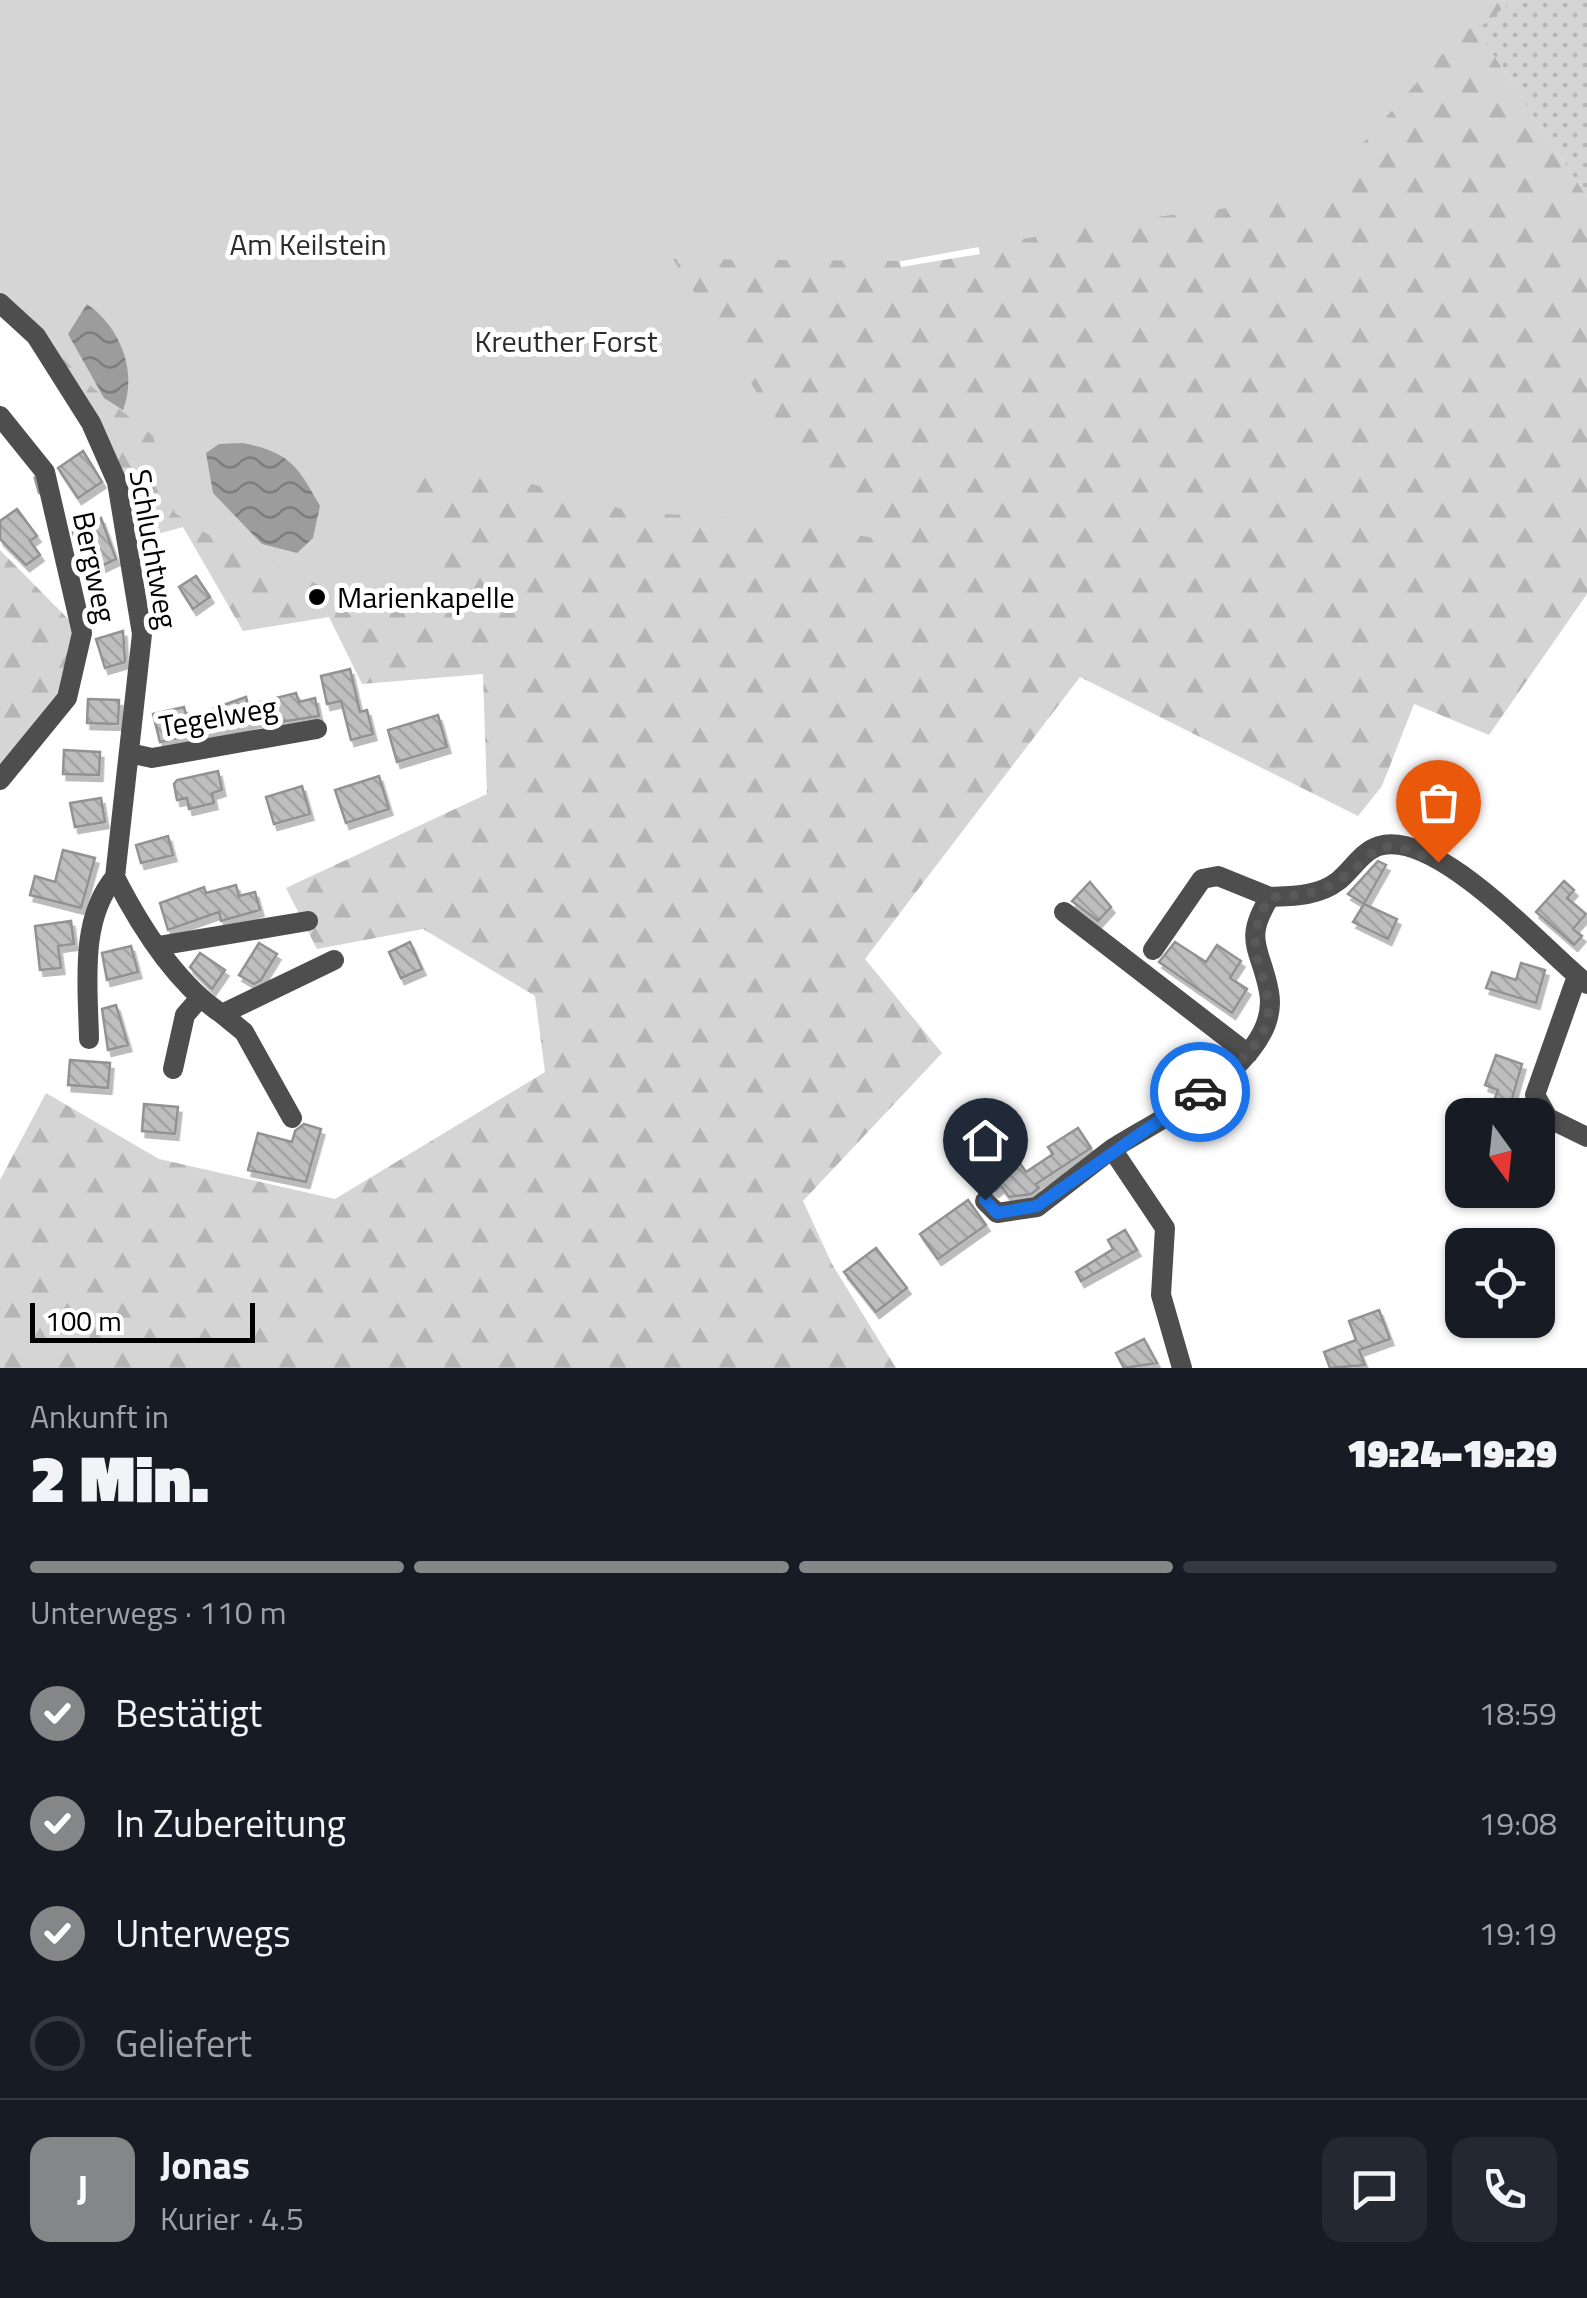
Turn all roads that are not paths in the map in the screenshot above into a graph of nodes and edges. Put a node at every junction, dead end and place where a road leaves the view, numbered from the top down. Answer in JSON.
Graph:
{"nodes":[{"id":1,"x":0,"y":303,"type":"edge"},
{"id":2,"x":0,"y":416,"type":"edge"},
{"id":3,"x":317,"y":729,"type":"dead end"},
{"id":4,"x":129,"y":753,"type":"junction"},
{"id":5,"x":0,"y":780,"type":"edge"},
{"id":6,"x":115,"y":877,"type":"junction"},
{"id":7,"x":1270,"y":897,"type":"junction"},
{"id":8,"x":1064,"y":912,"type":"dead end"},
{"id":9,"x":308,"y":921,"type":"dead end"},
{"id":10,"x":158,"y":946,"type":"junction"},
{"id":11,"x":1153,"y":950,"type":"dead end"},
{"id":12,"x":334,"y":960,"type":"dead end"},
{"id":13,"x":1582,"y":980,"type":"edge"},
{"id":14,"x":199,"y":999,"type":"junction"},
{"id":15,"x":222,"y":1014,"type":"junction"},
{"id":16,"x":89,"y":1039,"type":"dead end"},
{"id":17,"x":1248,"y":1054,"type":"junction"},
{"id":18,"x":173,"y":1068,"type":"dead end"},
{"id":19,"x":292,"y":1118,"type":"dead end"},
{"id":20,"x":1587,"y":1137,"type":"edge"},
{"id":21,"x":1112,"y":1150,"type":"junction"},
{"id":22,"x":985,"y":1200,"type":"dead end"},
{"id":23,"x":1182,"y":1368,"type":"edge"}],
"edges":[{"from":1,"to":4,"type":"street","name":"Schluchtweg"},
{"from":2,"to":5,"type":"street","name":"Bergweg"},
{"from":3,"to":4,"type":"street","name":"Tegelweg"},
{"from":4,"to":6,"type":"street","name":"Schluchtweg"},
{"from":6,"to":10,"type":"street"},
{"from":6,"to":16,"type":"street","name":"Schluchtweg"},
{"from":7,"to":11,"type":"street"},
{"from":7,"to":13,"type":"street"},
{"from":7,"to":17,"type":"street"},
{"from":8,"to":17,"type":"street"},
{"from":9,"to":10,"type":"street"},
{"from":10,"to":14,"type":"street"},
{"from":12,"to":15,"type":"street"},
{"from":13,"to":20,"type":"street"},
{"from":14,"to":15,"type":"street"},
{"from":14,"to":18,"type":"street"},
{"from":15,"to":19,"type":"street"},
{"from":17,"to":21,"type":"street"},
{"from":21,"to":22,"type":"street"},
{"from":21,"to":23,"type":"street"}]}
